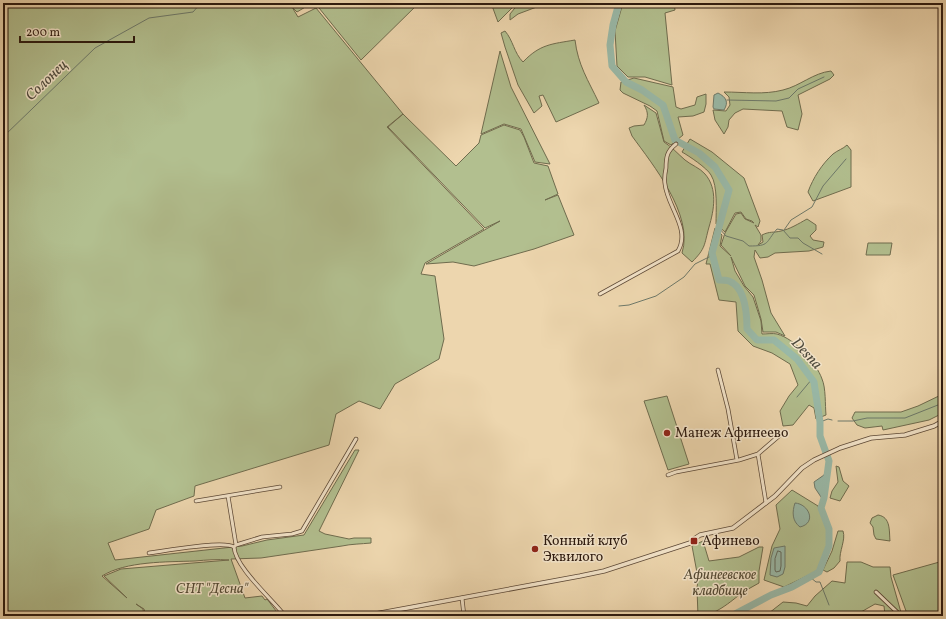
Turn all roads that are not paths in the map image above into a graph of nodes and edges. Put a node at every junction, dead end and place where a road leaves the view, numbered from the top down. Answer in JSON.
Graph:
{"nodes":[{"id":1,"x":676,"y":144,"type":"dead end"},
{"id":2,"x":600,"y":294,"type":"dead end"},
{"id":3,"x":718,"y":370,"type":"dead end"},
{"id":4,"x":943,"y":421,"type":"edge"},
{"id":5,"x":780,"y":435,"type":"dead end"},
{"id":6,"x":356,"y":439,"type":"dead end"},
{"id":7,"x":758,"y":454,"type":"junction"},
{"id":8,"x":737,"y":460,"type":"junction"},
{"id":9,"x":668,"y":475,"type":"dead end"},
{"id":10,"x":280,"y":487,"type":"dead end"},
{"id":11,"x":228,"y":496,"type":"junction"},
{"id":12,"x":196,"y":501,"type":"dead end"},
{"id":13,"x":766,"y":503,"type":"junction"},
{"id":14,"x":235,"y":546,"type":"junction"},
{"id":15,"x":149,"y":553,"type":"dead end"},
{"id":16,"x":876,"y":592,"type":"dead end"},
{"id":17,"x":462,"y":598,"type":"junction"},
{"id":18,"x":285,"y":616,"type":"edge"},
{"id":19,"x":364,"y":616,"type":"edge"},
{"id":20,"x":464,"y":616,"type":"edge"},
{"id":21,"x":899,"y":616,"type":"edge"}],
"edges":[{"from":1,"to":2,"type":"street"},
{"from":3,"to":8,"type":"street"},
{"from":4,"to":13,"type":"street"},
{"from":5,"to":7,"type":"street"},
{"from":6,"to":14,"type":"street"},
{"from":7,"to":8,"type":"street"},
{"from":7,"to":13,"type":"street"},
{"from":8,"to":9,"type":"street"},
{"from":10,"to":11,"type":"street"},
{"from":11,"to":12,"type":"street"},
{"from":11,"to":14,"type":"street"},
{"from":13,"to":17,"type":"street"},
{"from":14,"to":15,"type":"street"},
{"from":14,"to":18,"type":"street"},
{"from":16,"to":21,"type":"street"},
{"from":17,"to":19,"type":"street"},
{"from":17,"to":20,"type":"street"}]}
